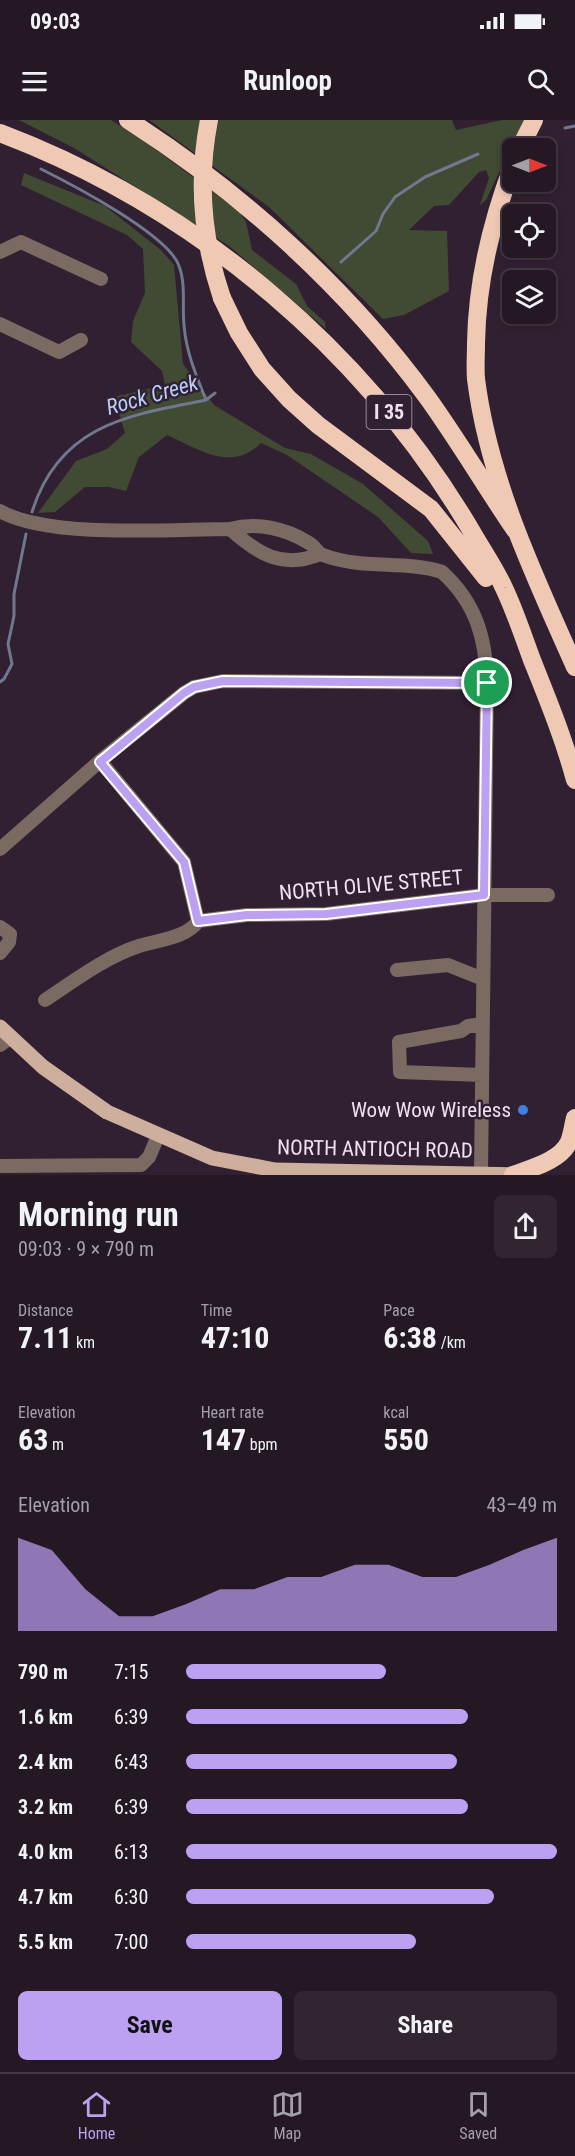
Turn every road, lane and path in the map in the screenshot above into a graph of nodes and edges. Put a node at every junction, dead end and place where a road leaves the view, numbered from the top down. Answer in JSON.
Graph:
{"nodes":[{"id":1,"x":128,"y":120,"type":"edge"},
{"id":2,"x":209,"y":120,"type":"edge"},
{"id":3,"x":534,"y":120,"type":"edge"},
{"id":4,"x":0,"y":133,"type":"edge"},
{"id":5,"x":524,"y":138,"type":"edge"},
{"id":6,"x":504,"y":192,"type":"edge"},
{"id":7,"x":0,"y":252,"type":"edge"},
{"id":8,"x":101,"y":279,"type":"dead end"},
{"id":9,"x":0,"y":324,"type":"edge"},
{"id":10,"x":81,"y":340,"type":"dead end"},
{"id":11,"x":1,"y":515,"type":"edge"},
{"id":12,"x":230,"y":529,"type":"junction"},
{"id":13,"x":514,"y":530,"type":"junction"},
{"id":14,"x":320,"y":554,"type":"junction"},
{"id":15,"x":524,"y":638,"type":"junction"},
{"id":16,"x":575,"y":667,"type":"edge"},
{"id":17,"x":487,"y":683,"type":"junction"},
{"id":18,"x":100,"y":762,"type":"junction"},
{"id":19,"x":575,"y":780,"type":"edge"},
{"id":20,"x":0,"y":849,"type":"edge"},
{"id":21,"x":484,"y":895,"type":"junction"},
{"id":22,"x":548,"y":895,"type":"dead end"},
{"id":23,"x":198,"y":921,"type":"junction"},
{"id":24,"x":0,"y":927,"type":"edge"},
{"id":25,"x":0,"y":953,"type":"edge"},
{"id":26,"x":397,"y":970,"type":"dead end"},
{"id":27,"x":483,"y":979,"type":"junction"},
{"id":28,"x":45,"y":1000,"type":"dead end"},
{"id":29,"x":483,"y":1024,"type":"junction"},
{"id":30,"x":4,"y":1036,"type":"edge"},
{"id":31,"x":482,"y":1075,"type":"junction"},
{"id":32,"x":575,"y":1118,"type":"edge"},
{"id":33,"x":158,"y":1136,"type":"junction"},
{"id":34,"x":0,"y":1166,"type":"edge"},
{"id":35,"x":141,"y":1170,"type":"edge"},
{"id":36,"x":90,"y":1171,"type":"edge"},
{"id":37,"x":481,"y":1172,"type":"junction"},
{"id":38,"x":286,"y":1173,"type":"edge"},
{"id":39,"x":344,"y":1174,"type":"edge"},
{"id":40,"x":414,"y":1174,"type":"edge"},
{"id":41,"x":513,"y":1175,"type":"edge"},
{"id":42,"x":520,"y":1175,"type":"edge"}],
"edges":[{"from":1,"to":13,"type":"highway","number":"I 35"},
{"from":2,"to":15,"type":"highway","bridge":true},
{"from":3,"to":5,"type":"highway"},
{"from":4,"to":15,"type":"highway","number":"I 35"},
{"from":6,"to":13,"type":"highway"},
{"from":7,"to":8,"type":"street"},
{"from":9,"to":10,"type":"street"},
{"from":11,"to":12,"type":"street"},
{"from":12,"to":14,"type":"street"},
{"from":12,"to":14,"type":"street"},
{"from":13,"to":16,"type":"highway","number":"I 35"},
{"from":14,"to":17,"type":"street"},
{"from":15,"to":19,"type":"highway","number":"I 35"},
{"from":17,"to":18,"type":"street"},
{"from":17,"to":21,"type":"street"},
{"from":18,"to":20,"type":"street"},
{"from":18,"to":23,"type":"street"},
{"from":21,"to":22,"type":"street","name":"NORTH OLIVE STREET"},
{"from":21,"to":23,"type":"street","name":"NORTH OLIVE STREET"},
{"from":21,"to":27,"type":"street"},
{"from":23,"to":28,"type":"street"},
{"from":24,"to":25,"type":"street"},
{"from":26,"to":27,"type":"street"},
{"from":27,"to":29,"type":"street"},
{"from":29,"to":31,"type":"street"},
{"from":29,"to":31,"type":"street"},
{"from":30,"to":33,"type":"main road","name":"NORTH ANTIOCH ROAD"},
{"from":31,"to":37,"type":"street"},
{"from":32,"to":41,"type":"highway"},
{"from":33,"to":35,"type":"street"},
{"from":33,"to":38,"type":"main road","name":"NORTH ANTIOCH ROAD"},
{"from":34,"to":36,"type":"street"},
{"from":35,"to":36,"type":"street"},
{"from":37,"to":40,"type":"main road","name":"NORTH ANTIOCH ROAD"},
{"from":37,"to":41,"type":"main road","name":"NORTH ANTIOCH ROAD"},
{"from":38,"to":39,"type":"main road","name":"NORTH ANTIOCH ROAD"},
{"from":39,"to":40,"type":"main road","name":"NORTH ANTIOCH ROAD"},
{"from":41,"to":42,"type":"main road","name":"NORTH ANTIOCH ROAD"}]}
